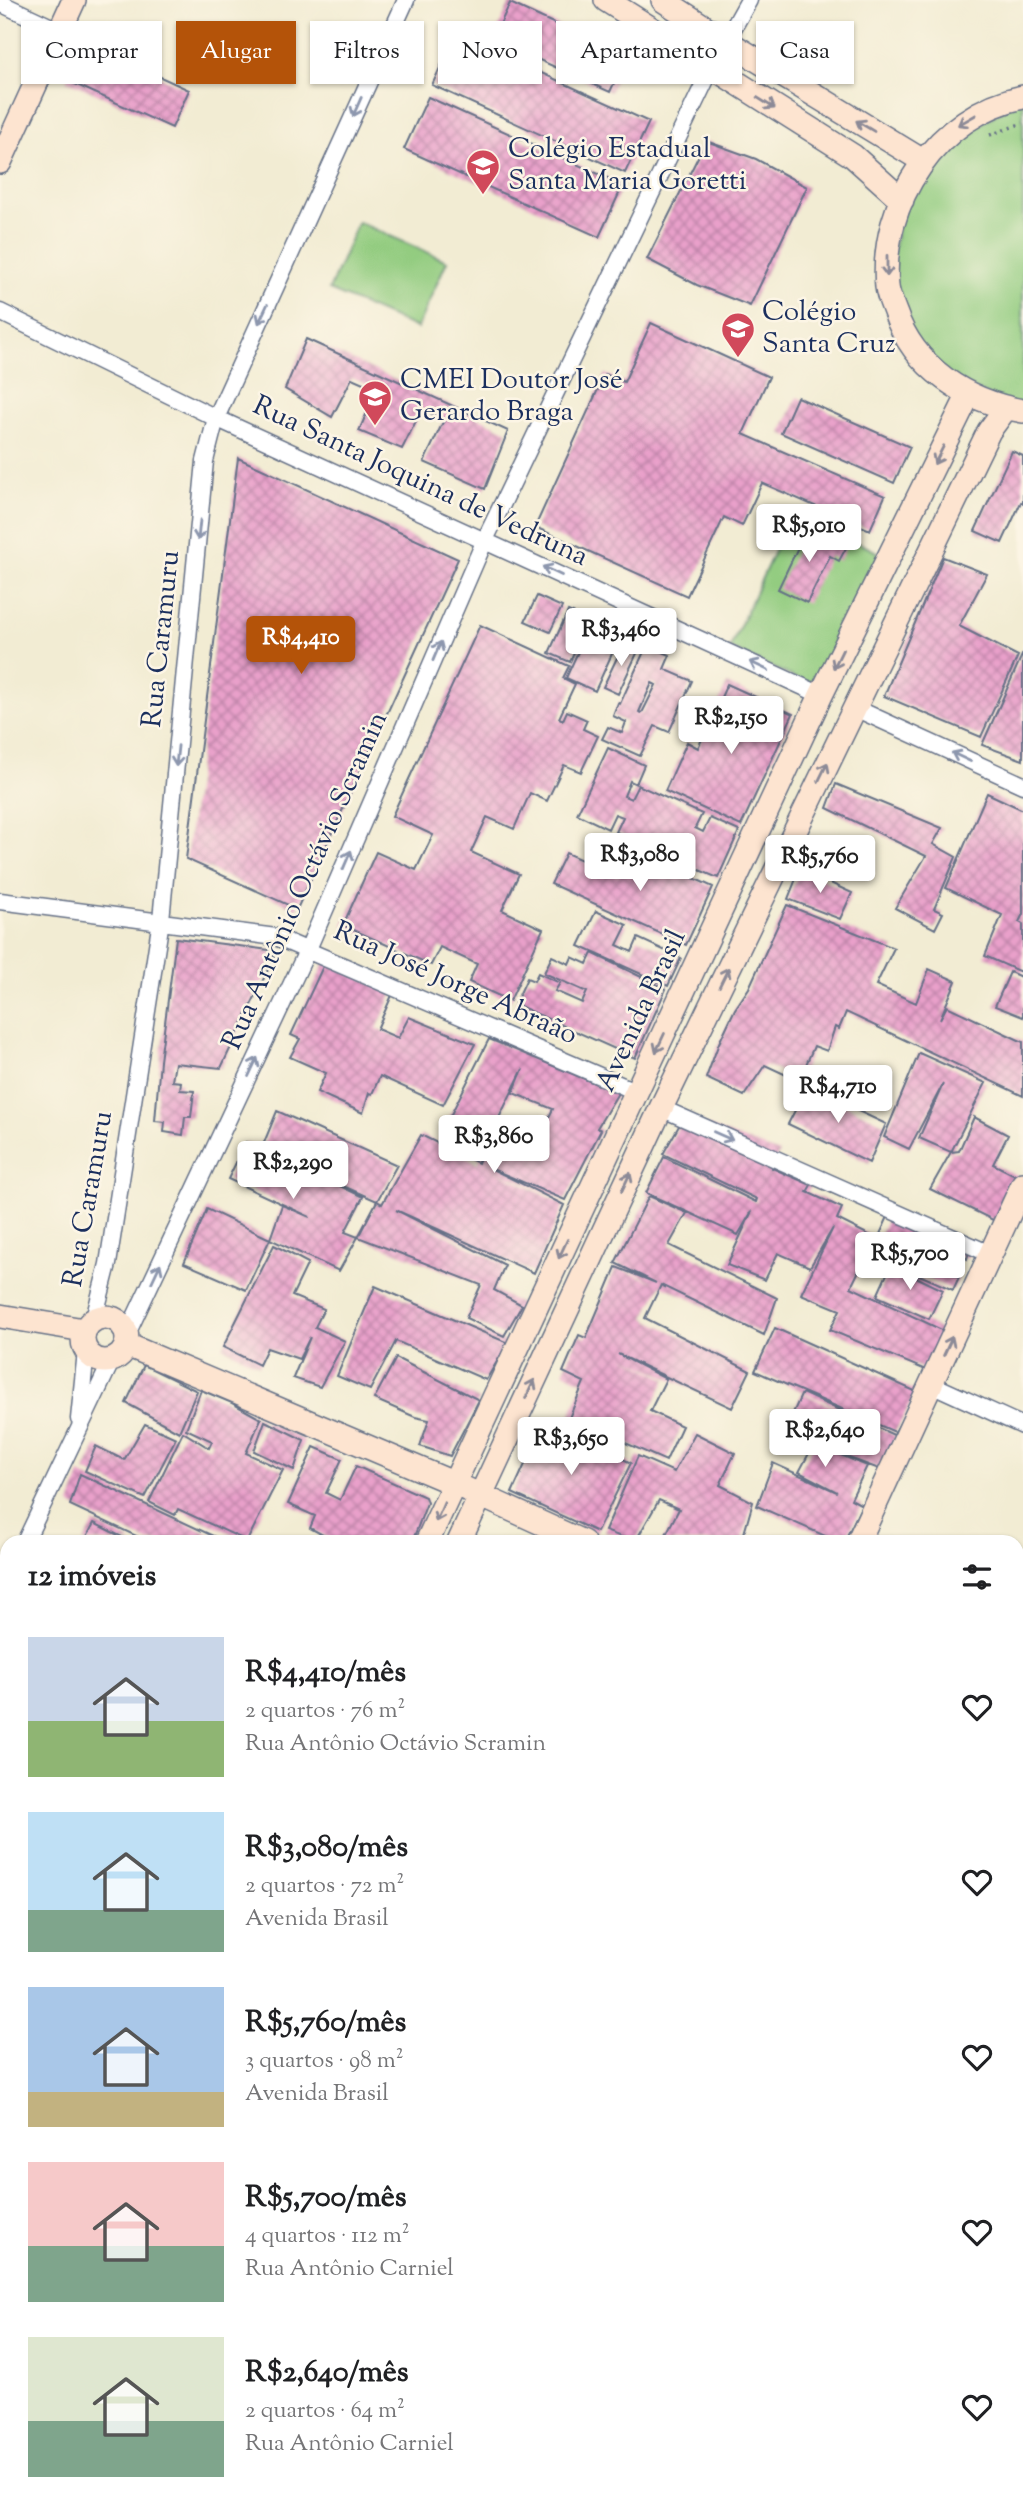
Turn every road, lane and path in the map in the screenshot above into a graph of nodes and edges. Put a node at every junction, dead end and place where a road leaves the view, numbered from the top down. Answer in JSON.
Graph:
{"nodes":[{"id":1,"x":74,"y":0,"type":"edge"},
{"id":2,"x":405,"y":0,"type":"edge"},
{"id":3,"x":606,"y":0,"type":"edge"},
{"id":4,"x":663,"y":0,"type":"edge"},
{"id":5,"x":750,"y":0,"type":"edge"},
{"id":6,"x":0,"y":3,"type":"edge"},
{"id":7,"x":39,"y":21,"type":"edge"},
{"id":8,"x":65,"y":21,"type":"edge"},
{"id":9,"x":638,"y":21,"type":"edge"},
{"id":10,"x":695,"y":21,"type":"edge"},
{"id":11,"x":738,"y":21,"type":"edge"},
{"id":12,"x":742,"y":51,"type":"edge"},
{"id":13,"x":36,"y":84,"type":"edge"},
{"id":14,"x":704,"y":84,"type":"edge"},
{"id":15,"x":735,"y":84,"type":"edge"},
{"id":16,"x":1023,"y":97,"type":"edge"},
{"id":17,"x":1023,"y":123,"type":"edge"},
{"id":18,"x":979,"y":139,"type":"dead end"},
{"id":19,"x":923,"y":161,"type":"junction"},
{"id":20,"x":0,"y":162,"type":"edge"},
{"id":21,"x":902,"y":200,"type":"junction"},
{"id":22,"x":0,"y":312,"type":"edge"},
{"id":23,"x":969,"y":394,"type":"junction"},
{"id":24,"x":1015,"y":409,"type":"edge"},
{"id":25,"x":216,"y":418,"type":"junction"},
{"id":26,"x":485,"y":540,"type":"junction"},
{"id":27,"x":821,"y":695,"type":"junction"},
{"id":28,"x":855,"y":708,"type":"junction"},
{"id":29,"x":1023,"y":785,"type":"edge"},
{"id":30,"x":0,"y":901,"type":"edge"},
{"id":31,"x":160,"y":920,"type":"junction"},
{"id":32,"x":308,"y":949,"type":"junction"},
{"id":33,"x":637,"y":1093,"type":"junction"},
{"id":34,"x":661,"y":1108,"type":"junction"},
{"id":35,"x":1023,"y":1184,"type":"edge"},
{"id":36,"x":990,"y":1254,"type":"junction"},
{"id":37,"x":0,"y":1316,"type":"edge"},
{"id":38,"x":88,"y":1334,"type":"junction"},
{"id":39,"x":122,"y":1347,"type":"junction"},
{"id":40,"x":931,"y":1384,"type":"junction"},
{"id":41,"x":1023,"y":1426,"type":"edge"},
{"id":42,"x":78,"y":1429,"type":"junction"},
{"id":43,"x":453,"y":1483,"type":"junction"},
{"id":44,"x":481,"y":1495,"type":"junction"},
{"id":45,"x":28,"y":1535,"type":"edge"},
{"id":46,"x":430,"y":1535,"type":"edge"},
{"id":47,"x":462,"y":1535,"type":"edge"},
{"id":48,"x":568,"y":1535,"type":"edge"},
{"id":49,"x":861,"y":1535,"type":"edge"}],
"edges":[{"from":1,"to":8,"type":"main road"},
{"from":2,"to":25,"type":"street","name":"Rua Caramuru","one_way":true},
{"from":3,"to":9,"type":"main road"},
{"from":4,"to":10,"type":"main road"},
{"from":5,"to":11,"type":"street"},
{"from":6,"to":7,"type":"street"},
{"from":19,"to":12,"type":"main road","one_way":true},
{"from":13,"to":20,"type":"main road"},
{"from":14,"to":26,"type":"street","name":"Rua Antônio Octávio Scramin"},
{"from":15,"to":21,"type":"main road","one_way":true},
{"from":16,"to":19,"type":"main road","one_way":true},
{"from":17,"to":18,"type":"path"},
{"from":19,"to":21,"type":"main road"},
{"from":21,"to":23,"type":"main road","one_way":true},
{"from":22,"to":25,"type":"street","name":"Rua Santa Joquina de Vedruna"},
{"from":23,"to":24,"type":"main road"},
{"from":23,"to":27,"type":"main road","name":"Avenida Brasil","one_way":true},
{"from":24,"to":28,"type":"main road","name":"Avenida Brasil"},
{"from":25,"to":26,"type":"street","name":"Rua Santa Joquina de Vedruna"},
{"from":25,"to":31,"type":"street","name":"Rua Caramuru","one_way":true},
{"from":27,"to":26,"type":"street","name":"Rua Santa Joquina de Vedruna","one_way":true},
{"from":32,"to":26,"type":"street","name":"Rua Antônio Octávio Scramin","one_way":true},
{"from":27,"to":33,"type":"main road","name":"Avenida Brasil","one_way":true},
{"from":29,"to":28,"type":"street","one_way":true},
{"from":34,"to":28,"type":"main road","name":"Avenida Brasil","one_way":true},
{"from":30,"to":31,"type":"street","name":"Rua José Jorge Abraão"},
{"from":31,"to":32,"type":"street","name":"Rua José Jorge Abraão"},
{"from":31,"to":38,"type":"street","name":"Rua Caramuru"},
{"from":32,"to":33,"type":"street","name":"Rua José Jorge Abraão"},
{"from":39,"to":32,"type":"street","name":"Rua Antônio Octávio Scramin","one_way":true},
{"from":33,"to":43,"type":"main road","name":"Avenida Brasil","one_way":true},
{"from":34,"to":36,"type":"street","one_way":true},
{"from":44,"to":34,"type":"main road","name":"Avenida Brasil","one_way":true},
{"from":35,"to":36,"type":"main road"},
{"from":40,"to":36,"type":"main road","one_way":true},
{"from":37,"to":38,"type":"main road"},
{"from":38,"to":39,"type":"main road"},
{"from":38,"to":39,"type":"main road"},
{"from":38,"to":42,"type":"street","name":"Rua Antônio Octávio Scramin"},
{"from":39,"to":42,"type":"street","name":"Rua Antônio Octávio Scramin"},
{"from":39,"to":43,"type":"main road"},
{"from":40,"to":41,"type":"street"},
{"from":40,"to":49,"type":"main road"},
{"from":42,"to":45,"type":"street","name":"Rua Antônio Octávio Scramin"},
{"from":43,"to":44,"type":"main road"},
{"from":43,"to":46,"type":"main road","name":"Avenida Brasil","one_way":true},
{"from":44,"to":47,"type":"main road","name":"Avenida Brasil"},
{"from":44,"to":48,"type":"main road"}]}
